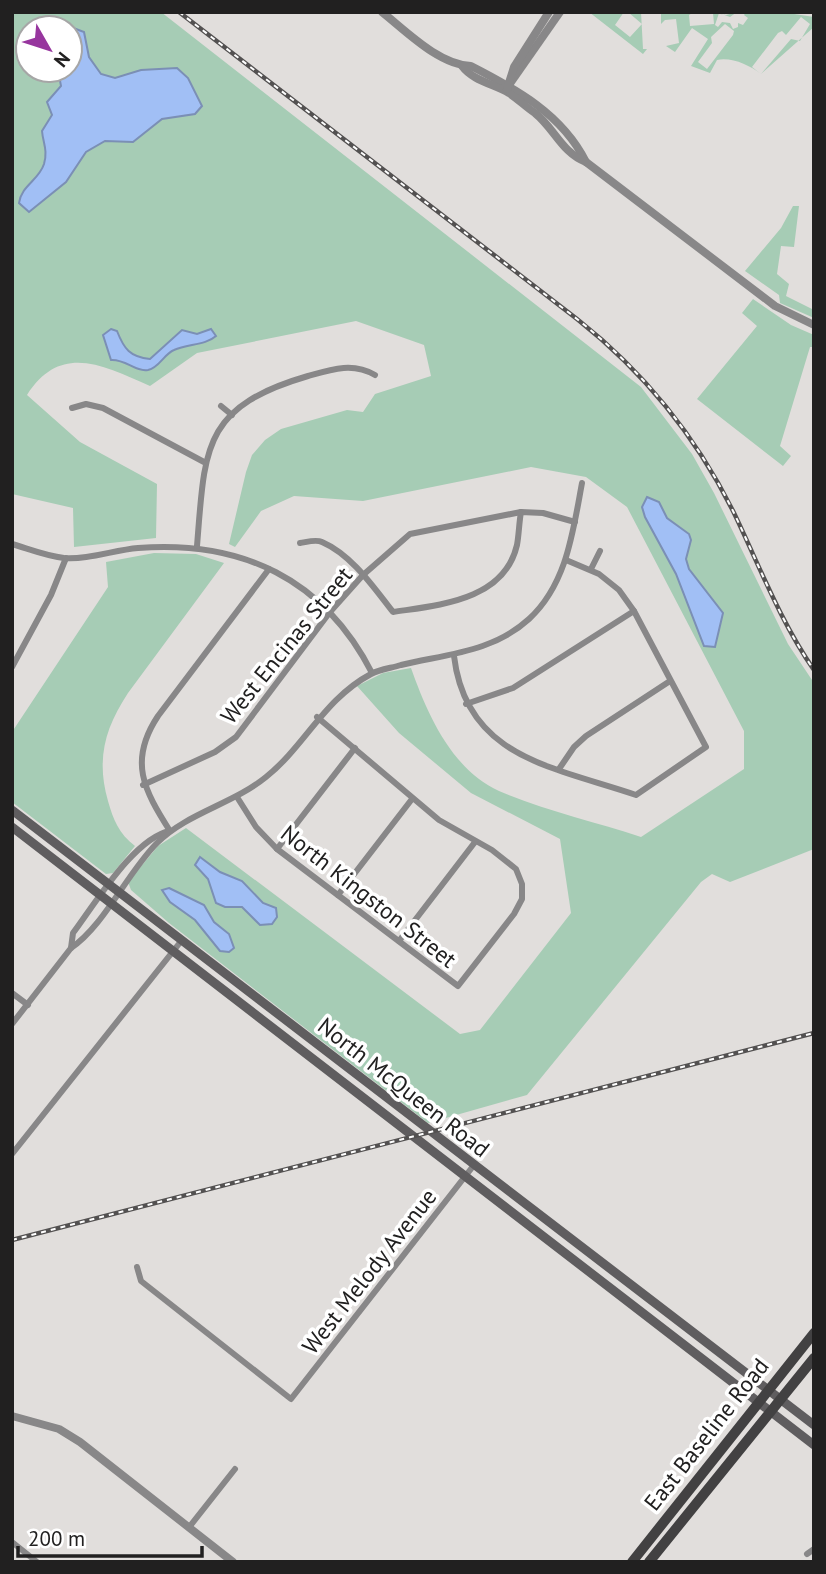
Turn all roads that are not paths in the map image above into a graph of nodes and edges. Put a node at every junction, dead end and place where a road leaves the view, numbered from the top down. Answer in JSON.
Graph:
{"nodes":[{"id":1,"x":382,"y":12,"type":"edge"},
{"id":2,"x":550,"y":12,"type":"edge"},
{"id":3,"x":560,"y":12,"type":"edge"},
{"id":4,"x":508,"y":89,"type":"junction"},
{"id":5,"x":814,"y":325,"type":"edge"},
{"id":6,"x":375,"y":375,"type":"dead end"},
{"id":7,"x":221,"y":406,"type":"dead end"},
{"id":8,"x":72,"y":408,"type":"dead end"},
{"id":9,"x":232,"y":415,"type":"junction"},
{"id":10,"x":204,"y":462,"type":"junction"},
{"id":11,"x":582,"y":483,"type":"dead end"},
{"id":12,"x":521,"y":512,"type":"junction"},
{"id":13,"x":575,"y":522,"type":"junction"},
{"id":14,"x":300,"y":542,"type":"dead end"},
{"id":15,"x":12,"y":544,"type":"edge"},
{"id":16,"x":197,"y":546,"type":"junction"},
{"id":17,"x":600,"y":551,"type":"dead end"},
{"id":18,"x":66,"y":558,"type":"junction"},
{"id":19,"x":566,"y":560,"type":"junction"},
{"id":20,"x":269,"y":569,"type":"junction"},
{"id":21,"x":591,"y":569,"type":"junction"},
{"id":22,"x":363,"y":575,"type":"junction"},
{"id":23,"x":634,"y":611,"type":"junction"},
{"id":24,"x":330,"y":612,"type":"junction"},
{"id":25,"x":585,"y":630,"type":"dead end"},
{"id":26,"x":590,"y":639,"type":"junction"},
{"id":27,"x":454,"y":656,"type":"junction"},
{"id":28,"x":12,"y":667,"type":"edge"},
{"id":29,"x":372,"y":673,"type":"junction"},
{"id":30,"x":670,"y":681,"type":"junction"},
{"id":31,"x":466,"y":704,"type":"junction"},
{"id":32,"x":317,"y":718,"type":"junction"},
{"id":33,"x":355,"y":748,"type":"junction"},
{"id":34,"x":559,"y":769,"type":"junction"},
{"id":35,"x":143,"y":785,"type":"junction"},
{"id":36,"x":237,"y":797,"type":"junction"},
{"id":37,"x":412,"y":799,"type":"junction"},
{"id":38,"x":12,"y":810,"type":"edge"},
{"id":39,"x":12,"y":827,"type":"edge"},
{"id":40,"x":170,"y":831,"type":"junction"},
{"id":41,"x":475,"y":842,"type":"junction"},
{"id":42,"x":277,"y":849,"type":"junction"},
{"id":43,"x":114,"y":888,"type":"junction"},
{"id":44,"x":338,"y":895,"type":"junction"},
{"id":45,"x":106,"y":899,"type":"junction"},
{"id":46,"x":182,"y":940,"type":"junction"},
{"id":47,"x":399,"y":941,"type":"junction"},
{"id":48,"x":71,"y":948,"type":"junction"},
{"id":49,"x":173,"y":952,"type":"junction"},
{"id":50,"x":12,"y":993,"type":"edge"},
{"id":51,"x":28,"y":1005,"type":"junction"},
{"id":52,"x":12,"y":1024,"type":"edge"},
{"id":53,"x":320,"y":1046,"type":"junction"},
{"id":54,"x":312,"y":1058,"type":"junction"},
{"id":55,"x":12,"y":1154,"type":"edge"},
{"id":56,"x":474,"y":1165,"type":"junction"},
{"id":57,"x":465,"y":1176,"type":"junction"},
{"id":58,"x":137,"y":1267,"type":"dead end"},
{"id":59,"x":642,"y":1294,"type":"junction"},
{"id":60,"x":633,"y":1306,"type":"junction"},
{"id":61,"x":814,"y":1333,"type":"edge"},
{"id":62,"x":814,"y":1357,"type":"edge"},
{"id":63,"x":774,"y":1395,"type":"junction"},
{"id":64,"x":763,"y":1407,"type":"junction"},
{"id":65,"x":12,"y":1416,"type":"edge"},
{"id":66,"x":814,"y":1425,"type":"edge"},
{"id":67,"x":814,"y":1445,"type":"edge"},
{"id":68,"x":235,"y":1469,"type":"dead end"},
{"id":69,"x":190,"y":1526,"type":"junction"},
{"id":70,"x":650,"y":1539,"type":"junction"},
{"id":71,"x":12,"y":1542,"type":"edge"},
{"id":72,"x":661,"y":1548,"type":"junction"},
{"id":73,"x":814,"y":1549,"type":"edge"},
{"id":74,"x":807,"y":1553,"type":"dead end"},
{"id":75,"x":37,"y":1562,"type":"edge"},
{"id":76,"x":233,"y":1562,"type":"edge"},
{"id":77,"x":632,"y":1562,"type":"edge"},
{"id":78,"x":649,"y":1562,"type":"edge"}],
"edges":[{"from":1,"to":4,"type":"street"},
{"from":2,"to":4,"type":"street"},
{"from":3,"to":4,"type":"street"},
{"from":4,"to":5,"type":"street"},
{"from":6,"to":9,"type":"street"},
{"from":7,"to":9,"type":"street"},
{"from":8,"to":10,"type":"street"},
{"from":9,"to":10,"type":"street"},
{"from":10,"to":16,"type":"street"},
{"from":11,"to":13,"type":"street"},
{"from":12,"to":13,"type":"street","name":"West Encinas Street"},
{"from":12,"to":22,"type":"street","name":"West Encinas Street"},
{"from":12,"to":22,"type":"street"},
{"from":13,"to":19,"type":"street"},
{"from":14,"to":22,"type":"street"},
{"from":15,"to":18,"type":"street"},
{"from":16,"to":18,"type":"street"},
{"from":16,"to":20,"type":"street"},
{"from":17,"to":21,"type":"street"},
{"from":18,"to":28,"type":"street"},
{"from":19,"to":21,"type":"street"},
{"from":19,"to":27,"type":"street"},
{"from":20,"to":24,"type":"street"},
{"from":20,"to":35,"type":"street"},
{"from":21,"to":23,"type":"street"},
{"from":22,"to":24,"type":"street","name":"West Encinas Street"},
{"from":23,"to":26,"type":"street"},
{"from":23,"to":30,"type":"street"},
{"from":24,"to":29,"type":"street"},
{"from":24,"to":35,"type":"street","name":"West Encinas Street"},
{"from":25,"to":26,"type":"street"},
{"from":26,"to":31,"type":"street"},
{"from":27,"to":29,"type":"street"},
{"from":27,"to":31,"type":"street"},
{"from":29,"to":32,"type":"street"},
{"from":30,"to":34,"type":"street"},
{"from":30,"to":34,"type":"street"},
{"from":31,"to":34,"type":"street"},
{"from":32,"to":33,"type":"street"},
{"from":32,"to":36,"type":"street"},
{"from":33,"to":37,"type":"street"},
{"from":33,"to":42,"type":"street"},
{"from":35,"to":40,"type":"street"},
{"from":36,"to":40,"type":"street"},
{"from":36,"to":42,"type":"street","name":"North Kingston Street"},
{"from":37,"to":41,"type":"street"},
{"from":37,"to":44,"type":"street"},
{"from":38,"to":43,"type":"main road","name":"North McQueen Road"},
{"from":39,"to":45,"type":"main road","name":"North McQueen Road"},
{"from":40,"to":43,"type":"street"},
{"from":41,"to":47,"type":"street"},
{"from":41,"to":47,"type":"street","name":"North Kingston Street"},
{"from":42,"to":44,"type":"street","name":"North Kingston Street"},
{"from":43,"to":45,"type":"street"},
{"from":43,"to":46,"type":"main road","name":"North McQueen Road"},
{"from":44,"to":47,"type":"street","name":"North Kingston Street"},
{"from":45,"to":48,"type":"street"},
{"from":45,"to":48,"type":"street"},
{"from":45,"to":49,"type":"main road","name":"North McQueen Road"},
{"from":46,"to":49,"type":"street"},
{"from":46,"to":53,"type":"main road","name":"North McQueen Road"},
{"from":48,"to":51,"type":"street"},
{"from":49,"to":54,"type":"main road","name":"North McQueen Road"},
{"from":49,"to":55,"type":"street"},
{"from":50,"to":51,"type":"street"},
{"from":51,"to":52,"type":"street"},
{"from":53,"to":54,"type":"main road"},
{"from":53,"to":56,"type":"main road","name":"North McQueen Road"},
{"from":54,"to":57,"type":"main road","name":"North McQueen Road"},
{"from":56,"to":57,"type":"street","name":"West Melody Avenue"},
{"from":56,"to":59,"type":"main road","name":"North McQueen Road"},
{"from":57,"to":58,"type":"street","name":"West Melody Avenue"},
{"from":57,"to":60,"type":"main road","name":"North McQueen Road"},
{"from":59,"to":60,"type":"main road"},
{"from":59,"to":63,"type":"main road","name":"North McQueen Road"},
{"from":60,"to":64,"type":"main road","name":"North McQueen Road"},
{"from":61,"to":63,"type":"main road","name":"East Baseline Road"},
{"from":62,"to":63,"type":"main road","name":"East Baseline Road"},
{"from":63,"to":64,"type":"main road","name":"East Baseline Road"},
{"from":63,"to":64,"type":"main road","name":"East Baseline Road"},
{"from":63,"to":66,"type":"main road","name":"North McQueen Road"},
{"from":64,"to":67,"type":"main road","name":"North McQueen Road"},
{"from":64,"to":70,"type":"main road","name":"East Baseline Road"},
{"from":64,"to":72,"type":"main road","name":"East Baseline Road"},
{"from":65,"to":69,"type":"street"},
{"from":68,"to":69,"type":"street"},
{"from":69,"to":76,"type":"street"},
{"from":70,"to":72,"type":"main road"},
{"from":70,"to":77,"type":"main road","name":"East Baseline Road"},
{"from":71,"to":75,"type":"street"},
{"from":72,"to":78,"type":"main road","name":"East Baseline Road"},
{"from":73,"to":74,"type":"street"}]}
